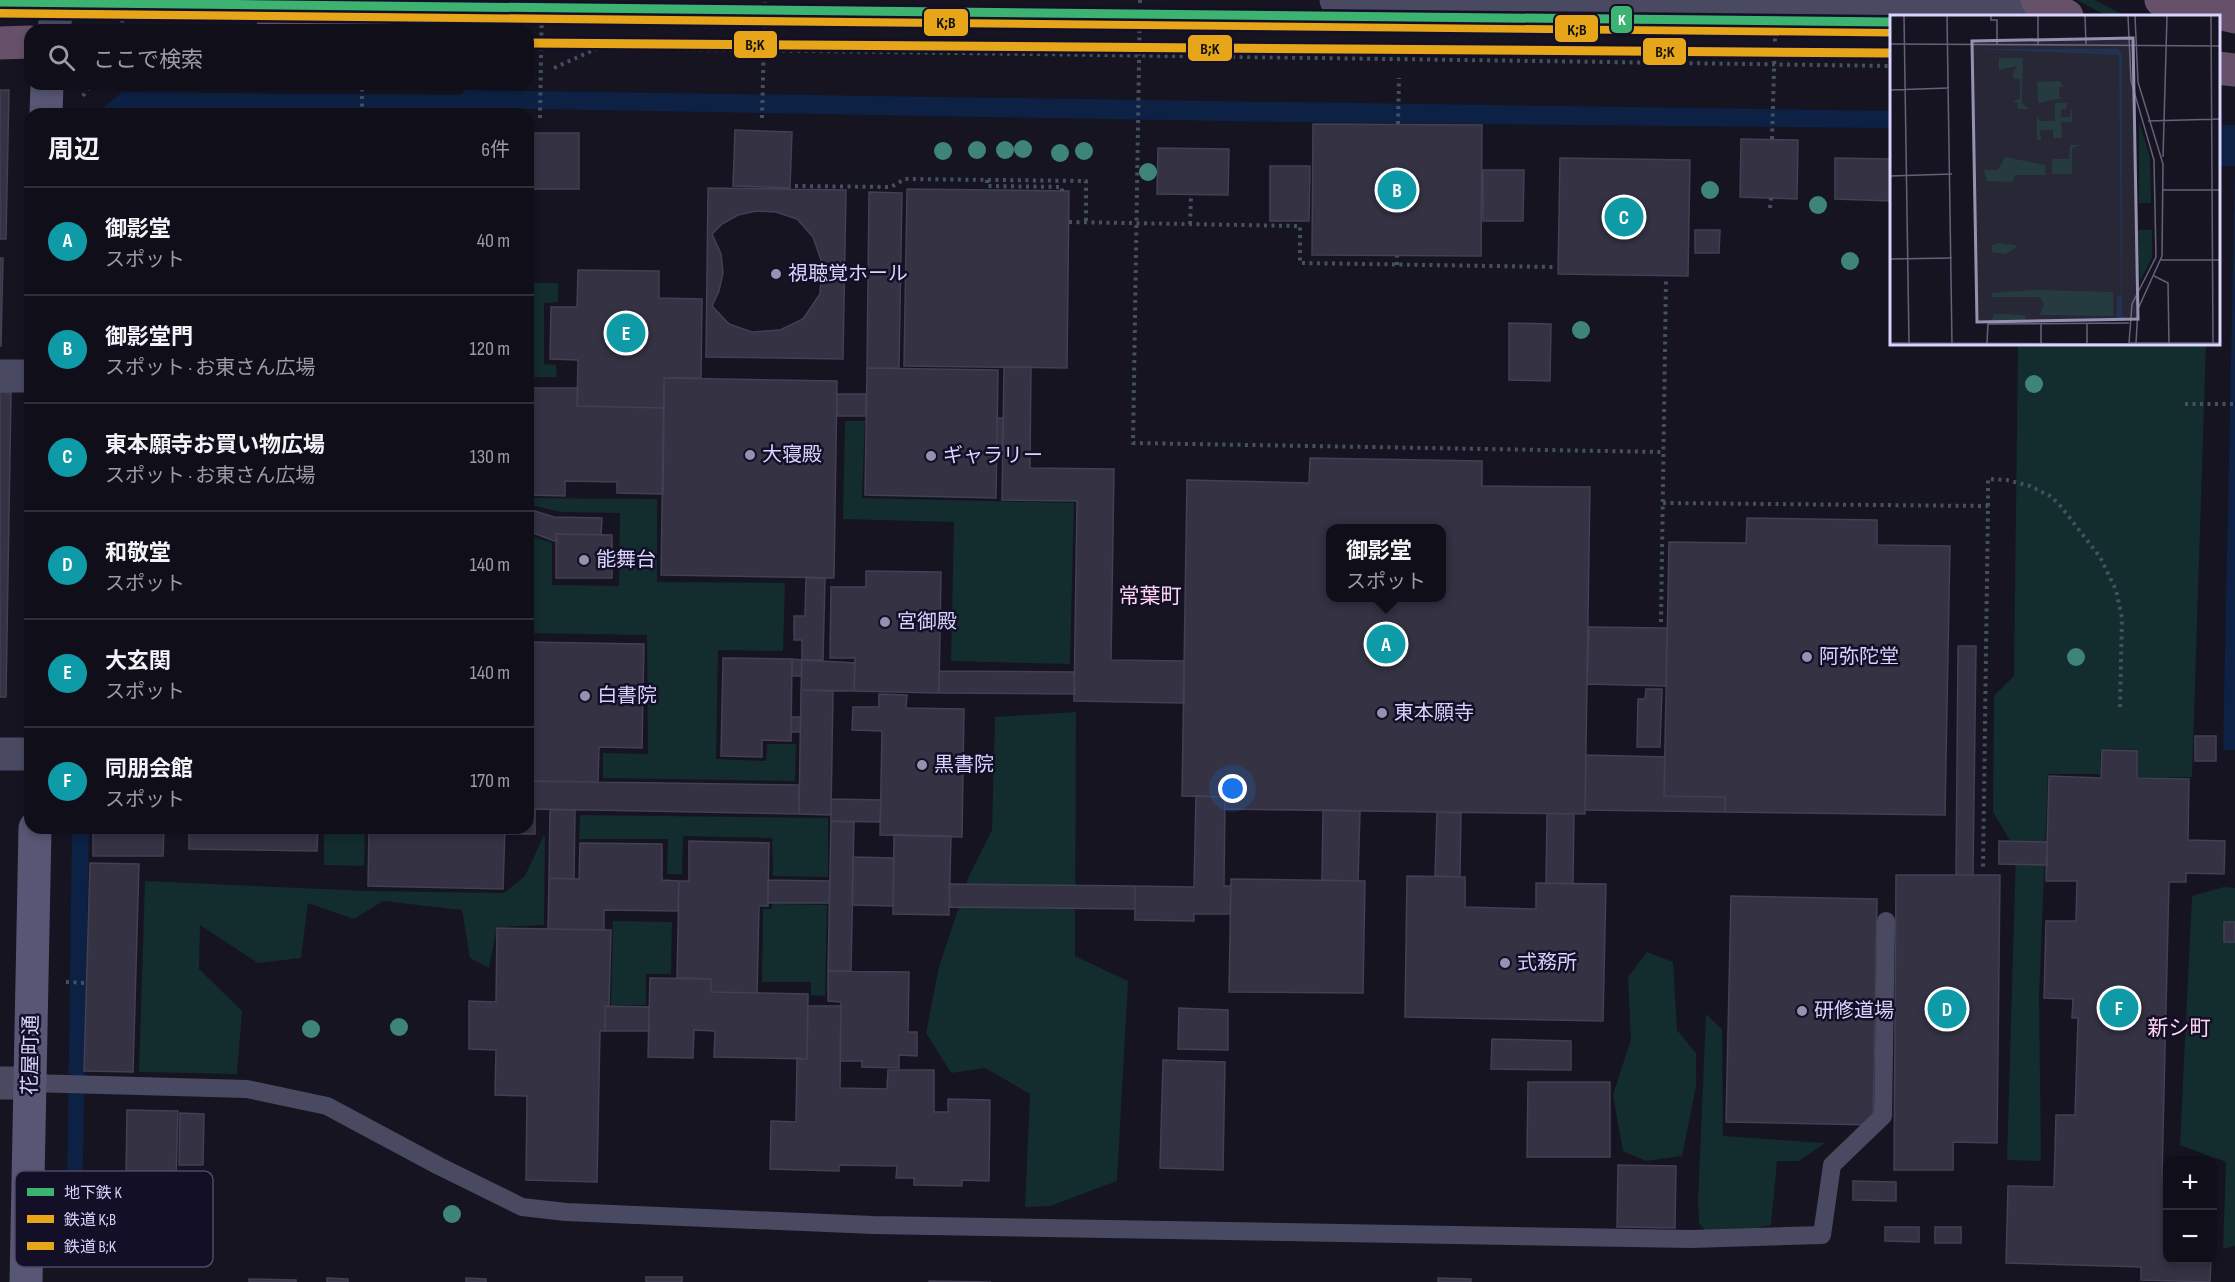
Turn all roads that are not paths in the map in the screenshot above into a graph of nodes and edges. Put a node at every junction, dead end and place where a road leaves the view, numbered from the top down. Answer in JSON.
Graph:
{"nodes":[{"id":1,"x":58,"y":0,"type":"edge"},
{"id":2,"x":415,"y":0,"type":"edge"},
{"id":3,"x":1336,"y":0,"type":"edge"},
{"id":4,"x":2161,"y":0,"type":"edge"},
{"id":5,"x":2050,"y":7,"type":"edge"},
{"id":6,"x":2235,"y":17,"type":"edge"},
{"id":7,"x":55,"y":24,"type":"edge"},
{"id":8,"x":312,"y":24,"type":"edge"},
{"id":9,"x":24,"y":42,"type":"edge"},
{"id":10,"x":0,"y":43,"type":"edge"},
{"id":11,"x":2220,"y":68,"type":"edge"},
{"id":12,"x":2235,"y":70,"type":"edge"},
{"id":13,"x":47,"y":90,"type":"edge"},
{"id":14,"x":46,"y":108,"type":"edge"},
{"id":15,"x":0,"y":376,"type":"edge"},
{"id":16,"x":24,"y":376,"type":"edge"},
{"id":17,"x":0,"y":754,"type":"edge"},
{"id":18,"x":24,"y":754,"type":"edge"},
{"id":19,"x":35,"y":834,"type":"edge"},
{"id":20,"x":1886,"y":921,"type":"dead end"},
{"id":21,"x":15,"y":1083,"type":"edge"},
{"id":22,"x":20,"y":1171,"type":"edge"},
{"id":23,"x":25,"y":1267,"type":"edge"},
{"id":24,"x":26,"y":1282,"type":"edge"}],
"edges":[{"from":1,"to":7,"type":"street"},
{"from":2,"to":8,"type":"highway"},
{"from":3,"to":5,"type":"street"},
{"from":4,"to":6,"type":"highway"},
{"from":9,"to":10,"type":"highway"},
{"from":11,"to":12,"type":"highway"},
{"from":13,"to":14,"type":"street"},
{"from":15,"to":16,"type":"street"},
{"from":17,"to":18,"type":"street"},
{"from":19,"to":21,"type":"street","name":"花屋町通"},
{"from":20,"to":21,"type":"lane"},
{"from":21,"to":22,"type":"street","name":"花屋町通"},
{"from":23,"to":24,"type":"street","name":"花屋町通"}]}
